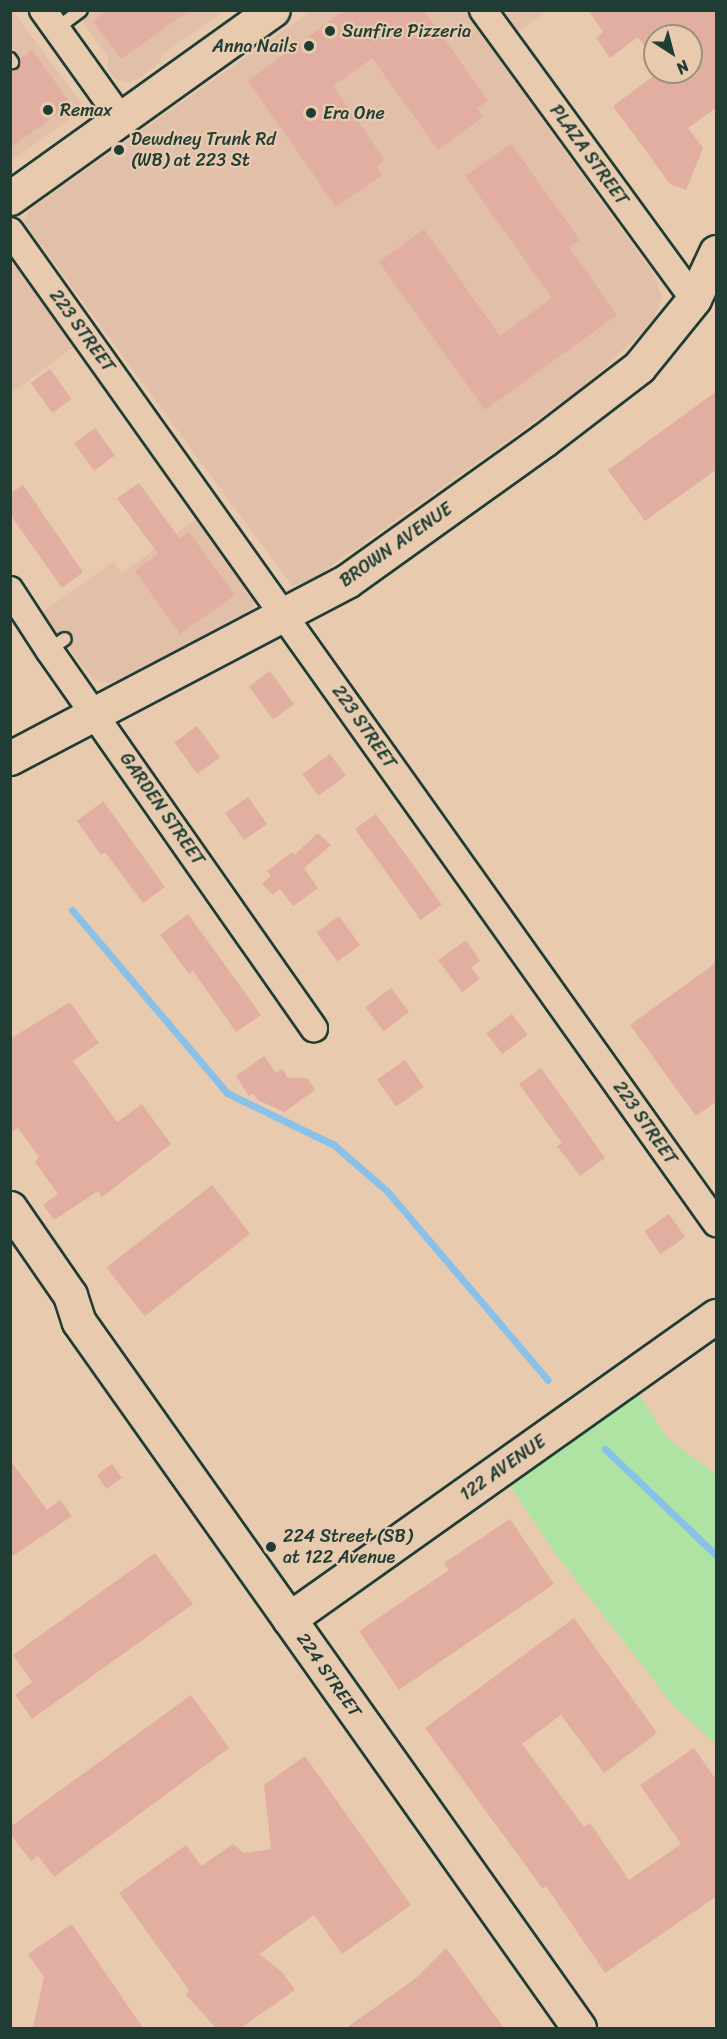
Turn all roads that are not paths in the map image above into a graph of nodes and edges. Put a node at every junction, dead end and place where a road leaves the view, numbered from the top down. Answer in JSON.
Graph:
{"nodes":[{"id":1,"x":81,"y":10,"type":"edge"},
{"id":2,"x":273,"y":10,"type":"edge"},
{"id":3,"x":489,"y":12,"type":"edge"},
{"id":4,"x":49,"y":20,"type":"edge"},
{"id":5,"x":121,"y":119,"type":"junction"},
{"id":6,"x":10,"y":198,"type":"edge"},
{"id":7,"x":10,"y":231,"type":"edge"},
{"id":8,"x":717,"y":252,"type":"edge"},
{"id":9,"x":694,"y":299,"type":"junction"},
{"id":10,"x":10,"y":590,"type":"edge"},
{"id":11,"x":284,"y":614,"type":"junction"},
{"id":12,"x":95,"y":712,"type":"junction"},
{"id":13,"x":10,"y":758,"type":"edge"},
{"id":14,"x":314,"y":1029,"type":"dead end"},
{"id":15,"x":10,"y":1208,"type":"edge"},
{"id":16,"x":717,"y":1223,"type":"edge"},
{"id":17,"x":10,"y":1239,"type":"edge"},
{"id":18,"x":717,"y":1316,"type":"edge"},
{"id":19,"x":79,"y":1322,"type":"junction"},
{"id":20,"x":280,"y":1606,"type":"junction"},
{"id":21,"x":579,"y":2028,"type":"edge"}],
"edges":[{"from":1,"to":4,"type":"lane"},
{"from":2,"to":5,"type":"street"},
{"from":3,"to":9,"type":"street","name":"PLAZA STREET"},
{"from":4,"to":5,"type":"street"},
{"from":5,"to":6,"type":"street"},
{"from":7,"to":11,"type":"street","name":"223 STREET"},
{"from":8,"to":9,"type":"street","name":"BROWN AVENUE"},
{"from":9,"to":11,"type":"street","name":"BROWN AVENUE"},
{"from":10,"to":12,"type":"street","name":"GARDEN STREET"},
{"from":11,"to":12,"type":"street","name":"BROWN AVENUE"},
{"from":11,"to":16,"type":"street","name":"223 STREET"},
{"from":12,"to":13,"type":"street","name":"BROWN AVENUE"},
{"from":12,"to":14,"type":"street","name":"GARDEN STREET"},
{"from":15,"to":19,"type":"street","name":"224 STREET"},
{"from":17,"to":19,"type":"street","name":"224 STREET"},
{"from":18,"to":20,"type":"street","name":"122 AVENUE"},
{"from":19,"to":20,"type":"street","name":"224 STREET"},
{"from":20,"to":21,"type":"street","name":"224 STREET"}]}
